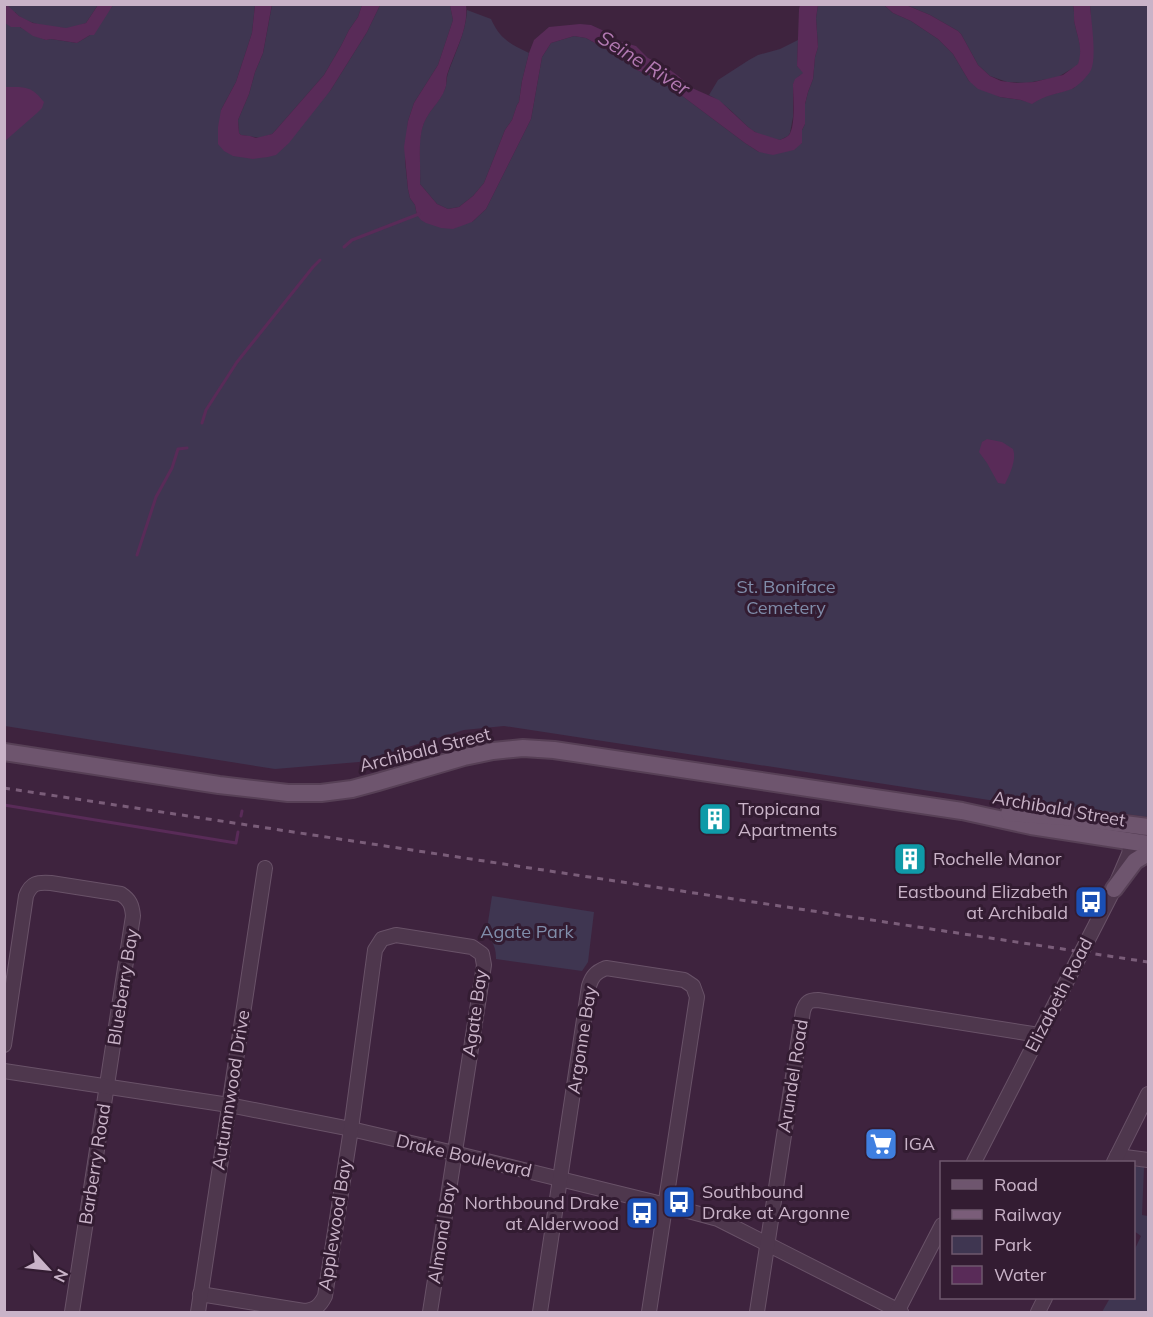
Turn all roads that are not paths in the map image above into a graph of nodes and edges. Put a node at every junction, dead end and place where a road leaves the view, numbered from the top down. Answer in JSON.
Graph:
{"nodes":[{"id":1,"x":4,"y":752,"type":"edge"},
{"id":2,"x":962,"y":811,"type":"junction"},
{"id":3,"x":1141,"y":825,"type":"edge"},
{"id":4,"x":1140,"y":843,"type":"edge"},
{"id":5,"x":1149,"y":853,"type":"edge"},
{"id":6,"x":265,"y":868,"type":"dead end"},
{"id":7,"x":1114,"y":889,"type":"junction"},
{"id":8,"x":1039,"y":1035,"type":"junction"},
{"id":9,"x":4,"y":1045,"type":"edge"},
{"id":10,"x":4,"y":1071,"type":"edge"},
{"id":11,"x":107,"y":1087,"type":"junction"},
{"id":12,"x":1149,"y":1094,"type":"edge"},
{"id":13,"x":229,"y":1105,"type":"junction"},
{"id":14,"x":351,"y":1130,"type":"junction"},
{"id":15,"x":454,"y":1153,"type":"junction"},
{"id":16,"x":1115,"y":1159,"type":"edge"},
{"id":17,"x":1149,"y":1160,"type":"edge"},
{"id":18,"x":975,"y":1161,"type":"edge"},
{"id":19,"x":560,"y":1179,"type":"junction"},
{"id":20,"x":666,"y":1205,"type":"junction"},
{"id":21,"x":940,"y":1229,"type":"edge"},
{"id":22,"x":768,"y":1245,"type":"junction"},
{"id":23,"x":200,"y":1294,"type":"junction"},
{"id":24,"x":72,"y":1312,"type":"edge"},
{"id":25,"x":198,"y":1312,"type":"edge"},
{"id":26,"x":430,"y":1312,"type":"edge"},
{"id":27,"x":540,"y":1312,"type":"edge"},
{"id":28,"x":649,"y":1312,"type":"edge"},
{"id":29,"x":757,"y":1312,"type":"edge"},
{"id":30,"x":898,"y":1312,"type":"edge"}],
"edges":[{"from":1,"to":2,"type":"main road","name":"Archibald Street"},
{"from":2,"to":3,"type":"main road","name":"Archibald Street"},
{"from":2,"to":4,"type":"main road","name":"Archibald Street"},
{"from":3,"to":4,"type":"street","name":"Elizabeth Road"},
{"from":4,"to":7,"type":"street","name":"Elizabeth Road"},
{"from":5,"to":7,"type":"main road"},
{"from":6,"to":13,"type":"street","name":"Autumnwood Drive"},
{"from":7,"to":8,"type":"street","name":"Elizabeth Road"},
{"from":8,"to":18,"type":"street","name":"Elizabeth Road"},
{"from":8,"to":22,"type":"street","name":"Arundel Road"},
{"from":9,"to":11,"type":"street","name":"Blueberry Bay"},
{"from":10,"to":11,"type":"street","name":"Drake Boulevard"},
{"from":11,"to":13,"type":"street","name":"Drake Boulevard"},
{"from":11,"to":24,"type":"street","name":"Barberry Road"},
{"from":12,"to":16,"type":"street"},
{"from":13,"to":14,"type":"street","name":"Drake Boulevard"},
{"from":13,"to":23,"type":"street","name":"Autumnwood Drive"},
{"from":14,"to":15,"type":"street","name":"Drake Boulevard"},
{"from":14,"to":15,"type":"street","name":"Agate Bay"},
{"from":14,"to":23,"type":"street","name":"Applewood Bay"},
{"from":15,"to":19,"type":"street","name":"Drake Boulevard"},
{"from":15,"to":26,"type":"street","name":"Almond Bay"},
{"from":16,"to":17,"type":"street"},
{"from":19,"to":20,"type":"street","name":"Drake Boulevard"},
{"from":19,"to":20,"type":"street","name":"Argonne Bay"},
{"from":19,"to":27,"type":"street"},
{"from":20,"to":22,"type":"street","name":"Drake Boulevard"},
{"from":20,"to":28,"type":"street","name":"Argonne Bay"},
{"from":21,"to":30,"type":"street"},
{"from":22,"to":29,"type":"street","name":"Arundel Road"},
{"from":22,"to":30,"type":"street","name":"Drake Boulevard"},
{"from":23,"to":25,"type":"street","name":"Autumnwood Drive"}]}
